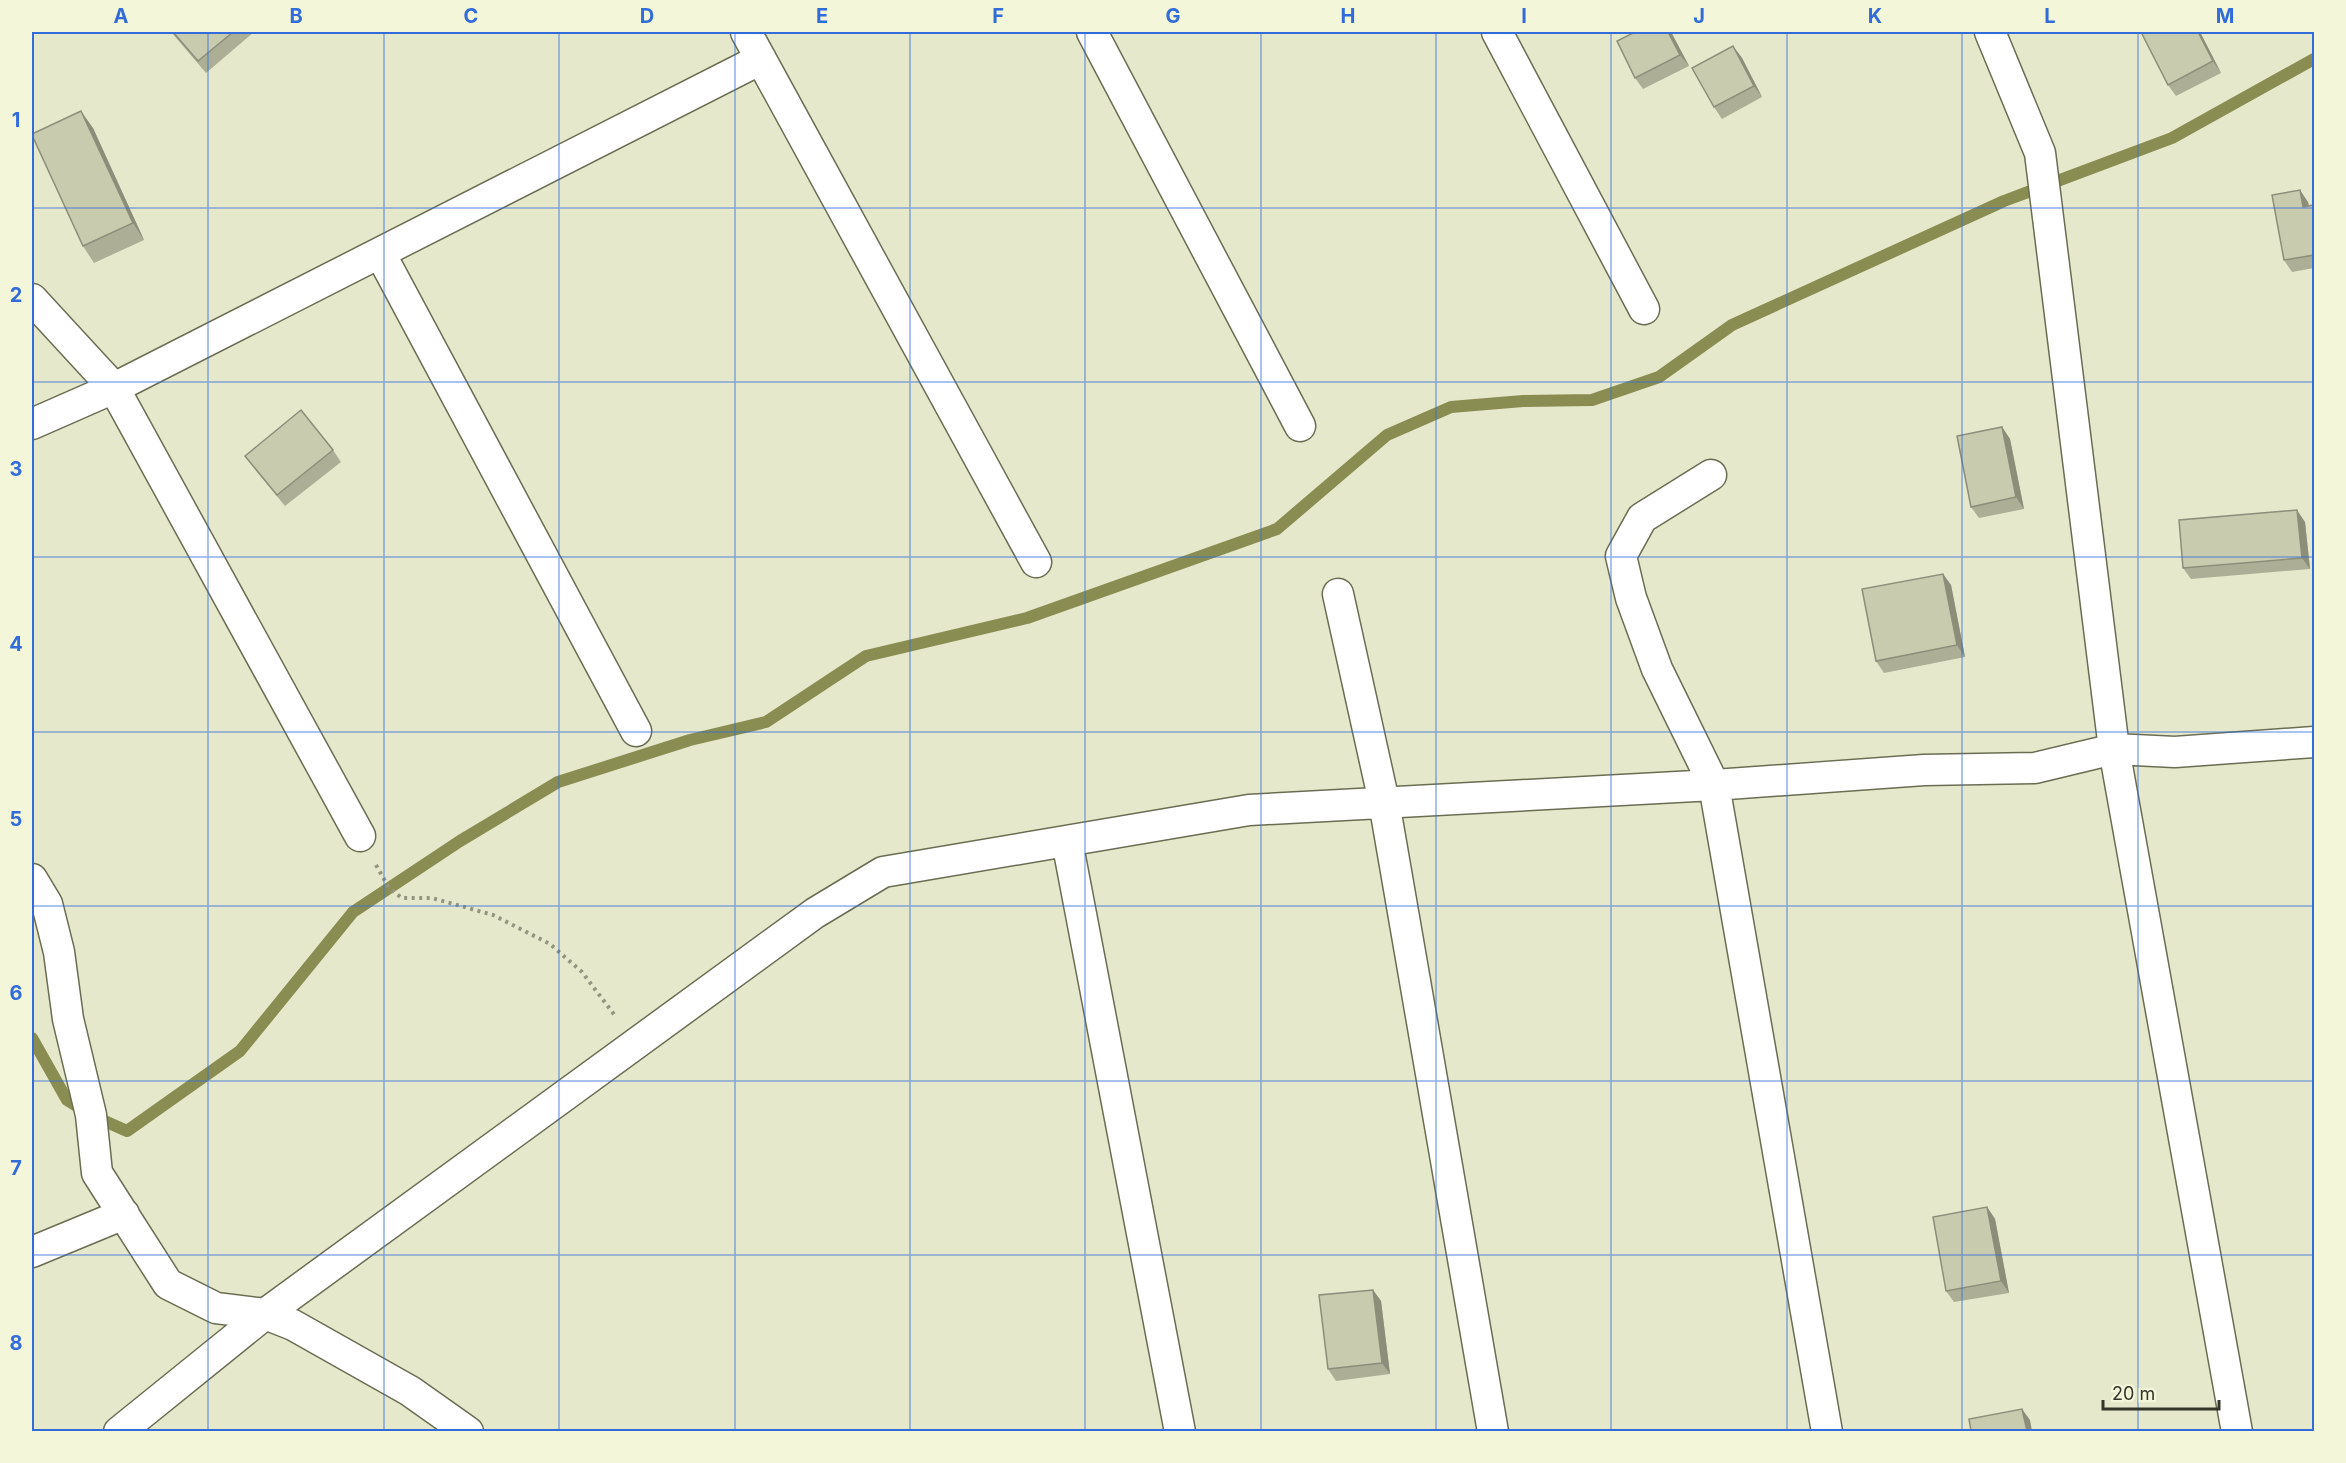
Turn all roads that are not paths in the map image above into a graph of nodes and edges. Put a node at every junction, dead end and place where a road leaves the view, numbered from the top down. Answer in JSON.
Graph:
{"nodes":[{"id":1,"x":746,"y":32,"type":"edge"},
{"id":2,"x":1092,"y":32,"type":"edge"},
{"id":3,"x":1497,"y":32,"type":"edge"},
{"id":4,"x":1990,"y":32,"type":"edge"},
{"id":5,"x":761,"y":59,"type":"junction"},
{"id":6,"x":380,"y":253,"type":"junction"},
{"id":7,"x":32,"y":299,"type":"edge"},
{"id":8,"x":1644,"y":309,"type":"dead end"},
{"id":9,"x":114,"y":388,"type":"junction"},
{"id":10,"x":32,"y":424,"type":"edge"},
{"id":11,"x":1300,"y":426,"type":"dead end"},
{"id":12,"x":1710,"y":475,"type":"dead end"},
{"id":13,"x":1036,"y":562,"type":"dead end"},
{"id":14,"x":1338,"y":594,"type":"dead end"},
{"id":15,"x":636,"y":731,"type":"dead end"},
{"id":16,"x":2314,"y":742,"type":"edge"},
{"id":17,"x":2114,"y":749,"type":"junction"},
{"id":18,"x":1713,"y":785,"type":"junction"},
{"id":19,"x":1384,"y":802,"type":"junction"},
{"id":20,"x":360,"y":836,"type":"road end"},
{"id":21,"x":1067,"y":841,"type":"junction"},
{"id":22,"x":32,"y":879,"type":"edge"},
{"id":23,"x":124,"y":1214,"type":"junction"},
{"id":24,"x":32,"y":1252,"type":"edge"},
{"id":25,"x":265,"y":1314,"type":"junction"},
{"id":26,"x":119,"y":1431,"type":"edge"},
{"id":27,"x":468,"y":1431,"type":"edge"},
{"id":28,"x":1180,"y":1431,"type":"edge"},
{"id":29,"x":1492,"y":1431,"type":"edge"},
{"id":30,"x":1827,"y":1431,"type":"edge"},
{"id":31,"x":2237,"y":1431,"type":"edge"}],
"edges":[{"from":1,"to":5,"type":"street"},
{"from":2,"to":11,"type":"street"},
{"from":3,"to":8,"type":"street"},
{"from":4,"to":17,"type":"street"},
{"from":5,"to":6,"type":"street"},
{"from":5,"to":13,"type":"street"},
{"from":6,"to":9,"type":"street"},
{"from":6,"to":15,"type":"street"},
{"from":7,"to":9,"type":"street"},
{"from":9,"to":10,"type":"street"},
{"from":9,"to":20,"type":"street"},
{"from":12,"to":18,"type":"street"},
{"from":14,"to":19,"type":"street"},
{"from":16,"to":17,"type":"street"},
{"from":17,"to":18,"type":"street"},
{"from":17,"to":31,"type":"street"},
{"from":18,"to":19,"type":"street"},
{"from":18,"to":30,"type":"street"},
{"from":19,"to":21,"type":"street"},
{"from":19,"to":29,"type":"street"},
{"from":21,"to":25,"type":"street"},
{"from":21,"to":28,"type":"street"},
{"from":22,"to":23,"type":"street"},
{"from":23,"to":24,"type":"street"},
{"from":23,"to":25,"type":"street"},
{"from":25,"to":26,"type":"street"},
{"from":25,"to":27,"type":"street"}]}
